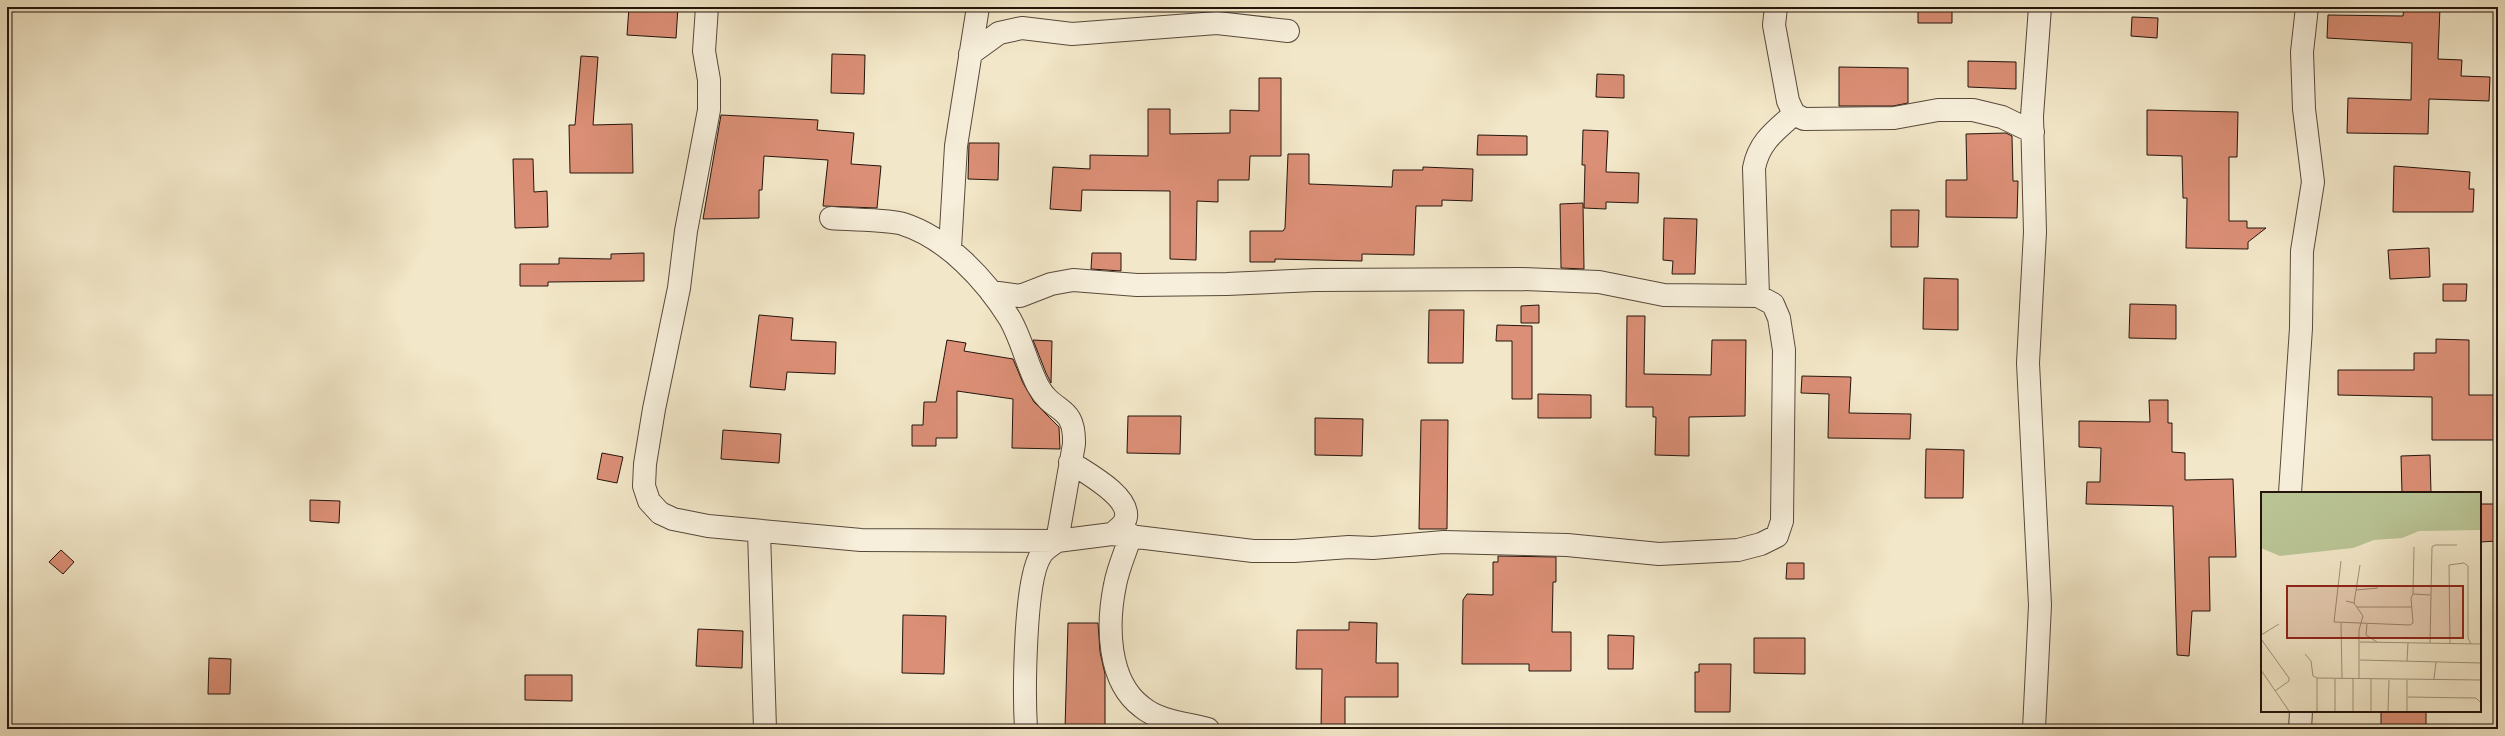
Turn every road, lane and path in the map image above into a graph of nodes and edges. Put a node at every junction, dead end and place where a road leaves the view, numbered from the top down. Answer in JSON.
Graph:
{"nodes":[{"id":1,"x":708,"y":7,"type":"edge"},
{"id":2,"x":978,"y":7,"type":"edge"},
{"id":3,"x":1776,"y":7,"type":"edge"},
{"id":4,"x":2040,"y":7,"type":"edge"},
{"id":5,"x":2307,"y":7,"type":"edge"},
{"id":6,"x":1288,"y":31,"type":"dead end"},
{"id":7,"x":970,"y":54,"type":"junction"},
{"id":8,"x":1794,"y":114,"type":"junction"},
{"id":9,"x":2033,"y":132,"type":"junction"},
{"id":10,"x":831,"y":218,"type":"dead end"},
{"id":11,"x":950,"y":248,"type":"junction"},
{"id":12,"x":991,"y":292,"type":"junction"},
{"id":13,"x":1020,"y":296,"type":"junction"},
{"id":14,"x":1758,"y":296,"type":"junction"},
{"id":15,"x":1010,"y":320,"type":"junction"},
{"id":16,"x":1070,"y":462,"type":"junction"},
{"id":17,"x":2290,"y":492,"type":"edge"},
{"id":18,"x":758,"y":531,"type":"junction"},
{"id":19,"x":1121,"y":535,"type":"junction"},
{"id":20,"x":1058,"y":541,"type":"junction"},
{"id":21,"x":2301,"y":712,"type":"edge"},
{"id":22,"x":765,"y":729,"type":"edge"},
{"id":23,"x":1026,"y":729,"type":"edge"},
{"id":24,"x":1208,"y":729,"type":"edge"},
{"id":25,"x":2034,"y":729,"type":"edge"},
{"id":26,"x":2300,"y":729,"type":"edge"}],
"edges":[{"from":1,"to":18,"type":"street"},
{"from":2,"to":7,"type":"street"},
{"from":3,"to":8,"type":"street"},
{"from":4,"to":9,"type":"street"},
{"from":5,"to":17,"type":"street"},
{"from":6,"to":7,"type":"street"},
{"from":7,"to":11,"type":"street"},
{"from":8,"to":9,"type":"street"},
{"from":8,"to":14,"type":"street"},
{"from":9,"to":25,"type":"street"},
{"from":10,"to":11,"type":"street"},
{"from":11,"to":12,"type":"street"},
{"from":12,"to":13,"type":"street"},
{"from":12,"to":15,"type":"street"},
{"from":13,"to":14,"type":"street"},
{"from":13,"to":15,"type":"street"},
{"from":14,"to":19,"type":"street"},
{"from":15,"to":16,"type":"street"},
{"from":16,"to":19,"type":"street"},
{"from":16,"to":20,"type":"street"},
{"from":18,"to":20,"type":"street"},
{"from":18,"to":22,"type":"street"},
{"from":19,"to":20,"type":"street"},
{"from":19,"to":24,"type":"street"},
{"from":20,"to":23,"type":"street"},
{"from":21,"to":26,"type":"street"}]}
